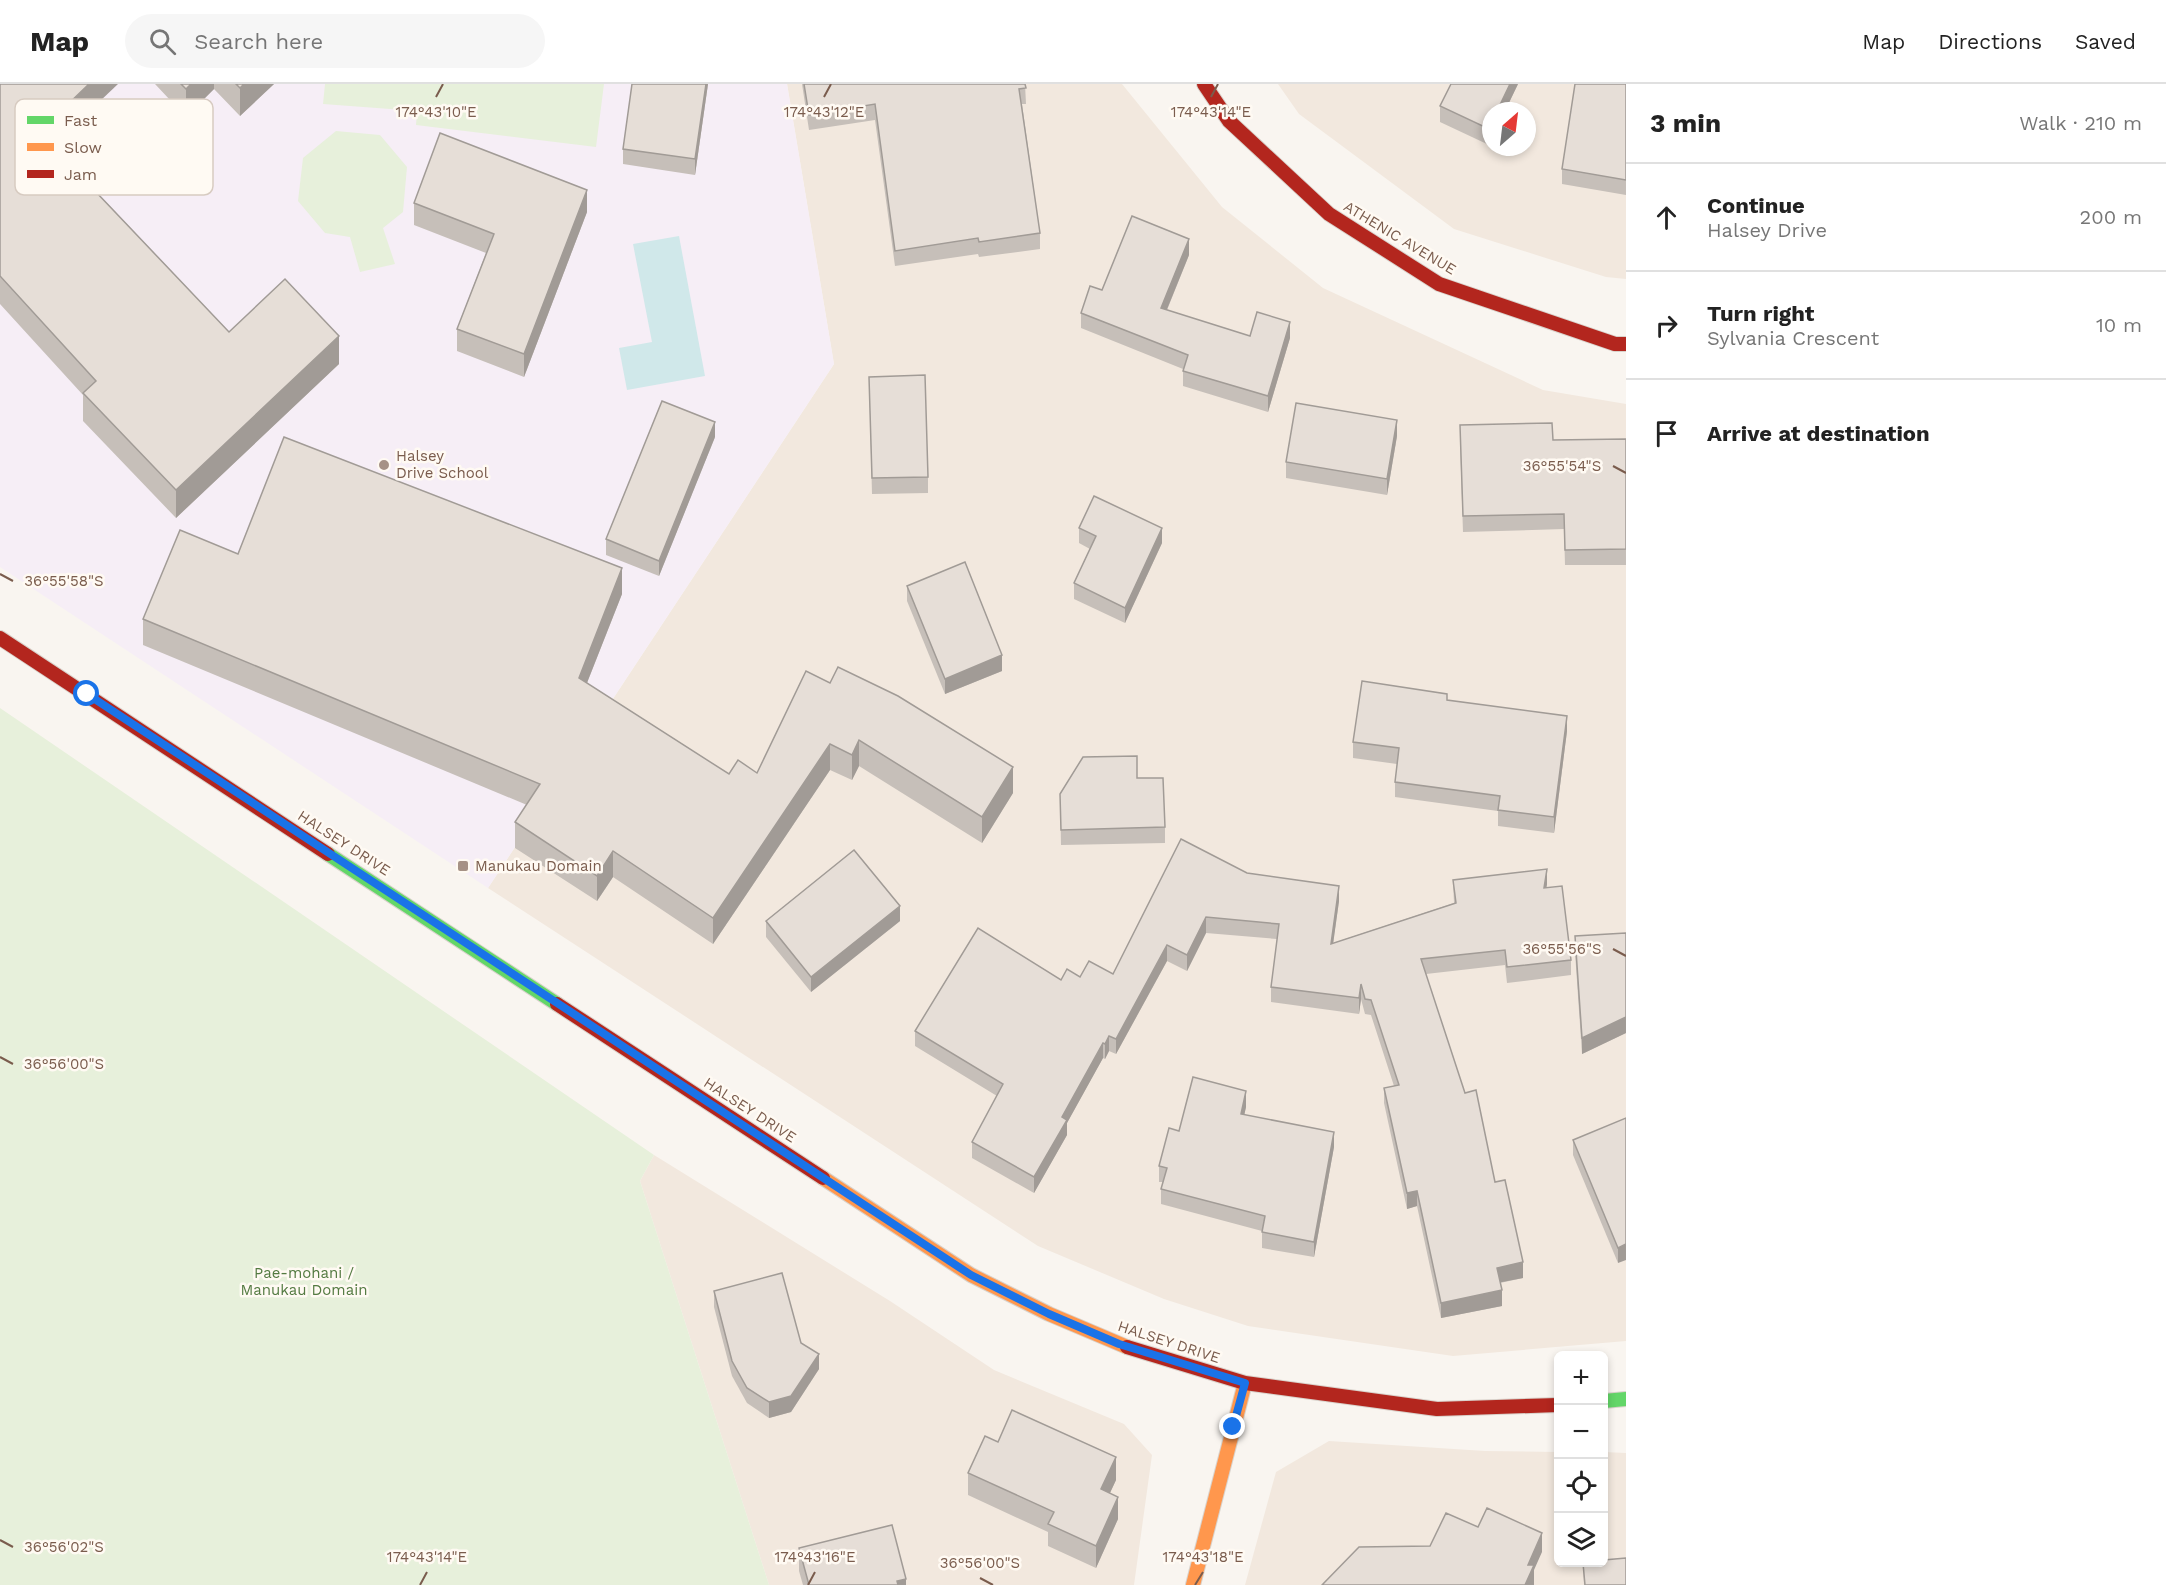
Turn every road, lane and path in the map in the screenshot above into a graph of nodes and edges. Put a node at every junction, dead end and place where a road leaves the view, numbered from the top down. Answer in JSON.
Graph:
{"nodes":[{"id":1,"x":1204,"y":84,"type":"edge"},
{"id":2,"x":1626,"y":344,"type":"edge"},
{"id":3,"x":0,"y":638,"type":"edge"},
{"id":4,"x":1245,"y":1383,"type":"junction"},
{"id":5,"x":1626,"y":1399,"type":"edge"},
{"id":6,"x":1608,"y":1401,"type":"edge"},
{"id":7,"x":1554,"y":1405,"type":"edge"},
{"id":8,"x":1193,"y":1585,"type":"edge"}],
"edges":[{"from":1,"to":2,"type":"street","name":"ATHENIC AVENUE"},
{"from":3,"to":4,"type":"street","name":"HALSEY DRIVE"},
{"from":4,"to":7,"type":"street","name":"HALSEY DRIVE"},
{"from":4,"to":8,"type":"street"},
{"from":5,"to":6,"type":"street"}]}
